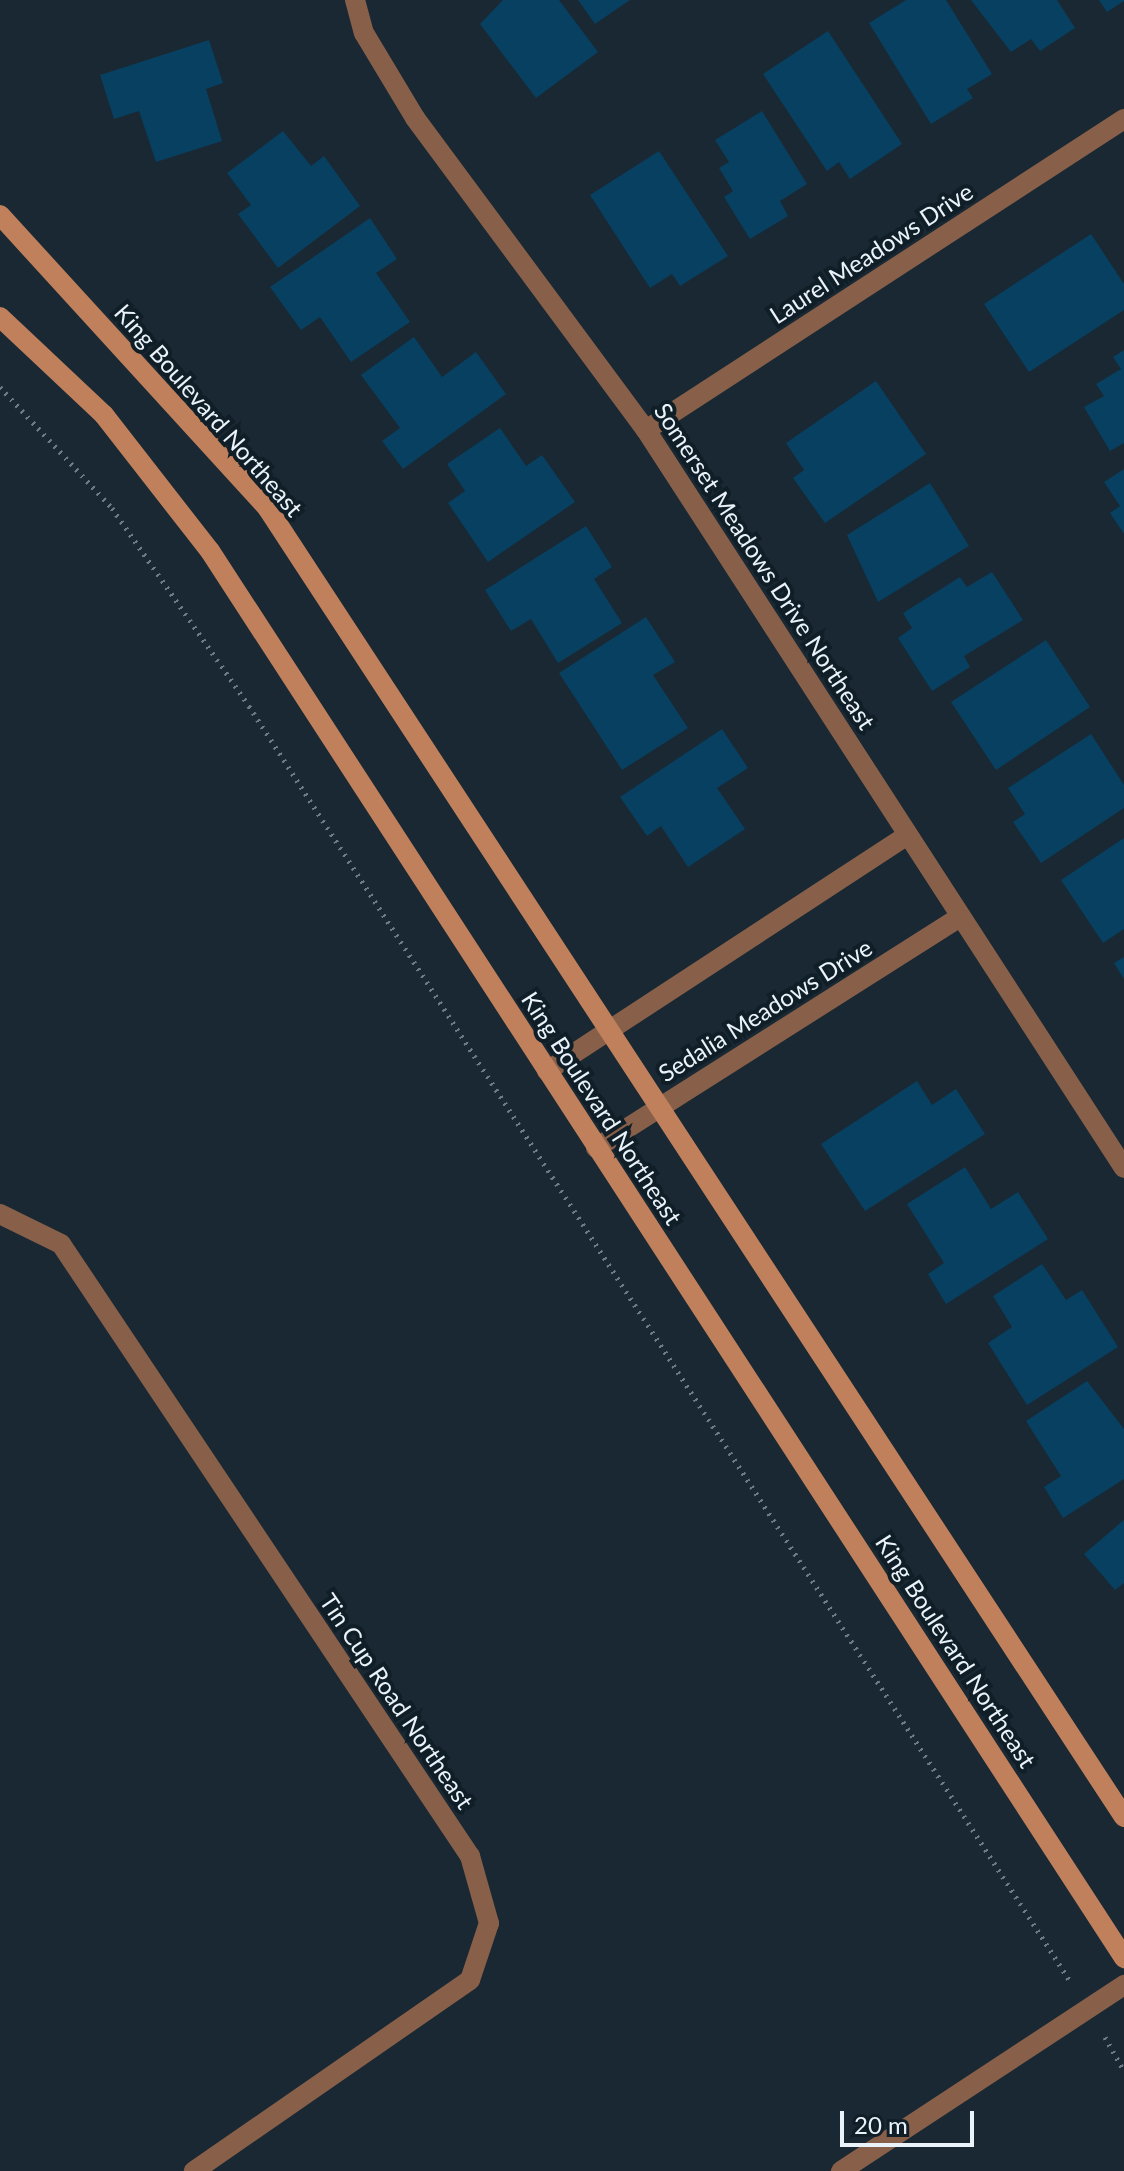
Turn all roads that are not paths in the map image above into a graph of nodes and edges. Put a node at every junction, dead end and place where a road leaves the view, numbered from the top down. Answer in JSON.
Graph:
{"nodes":[{"id":1,"x":355,"y":0,"type":"edge"},
{"id":2,"x":1124,"y":119,"type":"edge"},
{"id":3,"x":0,"y":215,"type":"edge"},
{"id":4,"x":0,"y":317,"type":"edge"},
{"id":5,"x":646,"y":430,"type":"junction"},
{"id":6,"x":908,"y":835,"type":"junction"},
{"id":7,"x":961,"y":916,"type":"junction"},
{"id":8,"x":607,"y":1030,"type":"junction"},
{"id":9,"x":547,"y":1071,"type":"junction"},
{"id":10,"x":658,"y":1109,"type":"junction"},
{"id":11,"x":596,"y":1148,"type":"junction"},
{"id":12,"x":1124,"y":1168,"type":"edge"},
{"id":13,"x":0,"y":1214,"type":"edge"},
{"id":14,"x":1124,"y":1817,"type":"edge"},
{"id":15,"x":1124,"y":1958,"type":"edge"},
{"id":16,"x":1124,"y":1985,"type":"edge"},
{"id":17,"x":194,"y":2171,"type":"edge"},
{"id":18,"x":841,"y":2171,"type":"edge"}],
"edges":[{"from":1,"to":5,"type":"street","name":"Somerset Meadows Drive Northeast"},
{"from":2,"to":5,"type":"street","name":"Laurel Meadows Drive"},
{"from":3,"to":8,"type":"street","name":"King Boulevard Northeast"},
{"from":4,"to":9,"type":"street","name":"King Boulevard Northeast"},
{"from":5,"to":6,"type":"street","name":"Somerset Meadows Drive Northeast"},
{"from":6,"to":7,"type":"street","name":"Somerset Meadows Drive Northeast"},
{"from":6,"to":8,"type":"street"},
{"from":7,"to":10,"type":"street","name":"Sedalia Meadows Drive"},
{"from":7,"to":12,"type":"street","name":"Somerset Meadows Drive Northeast"},
{"from":8,"to":9,"type":"street"},
{"from":8,"to":10,"type":"street","name":"King Boulevard Northeast"},
{"from":9,"to":11,"type":"street","name":"King Boulevard Northeast"},
{"from":10,"to":11,"type":"street","name":"Sedalia Meadows Drive"},
{"from":10,"to":14,"type":"street","name":"King Boulevard Northeast"},
{"from":11,"to":15,"type":"street","name":"King Boulevard Northeast"},
{"from":13,"to":17,"type":"street","name":"Tin Cup Road Northeast"},
{"from":16,"to":18,"type":"street"}]}
